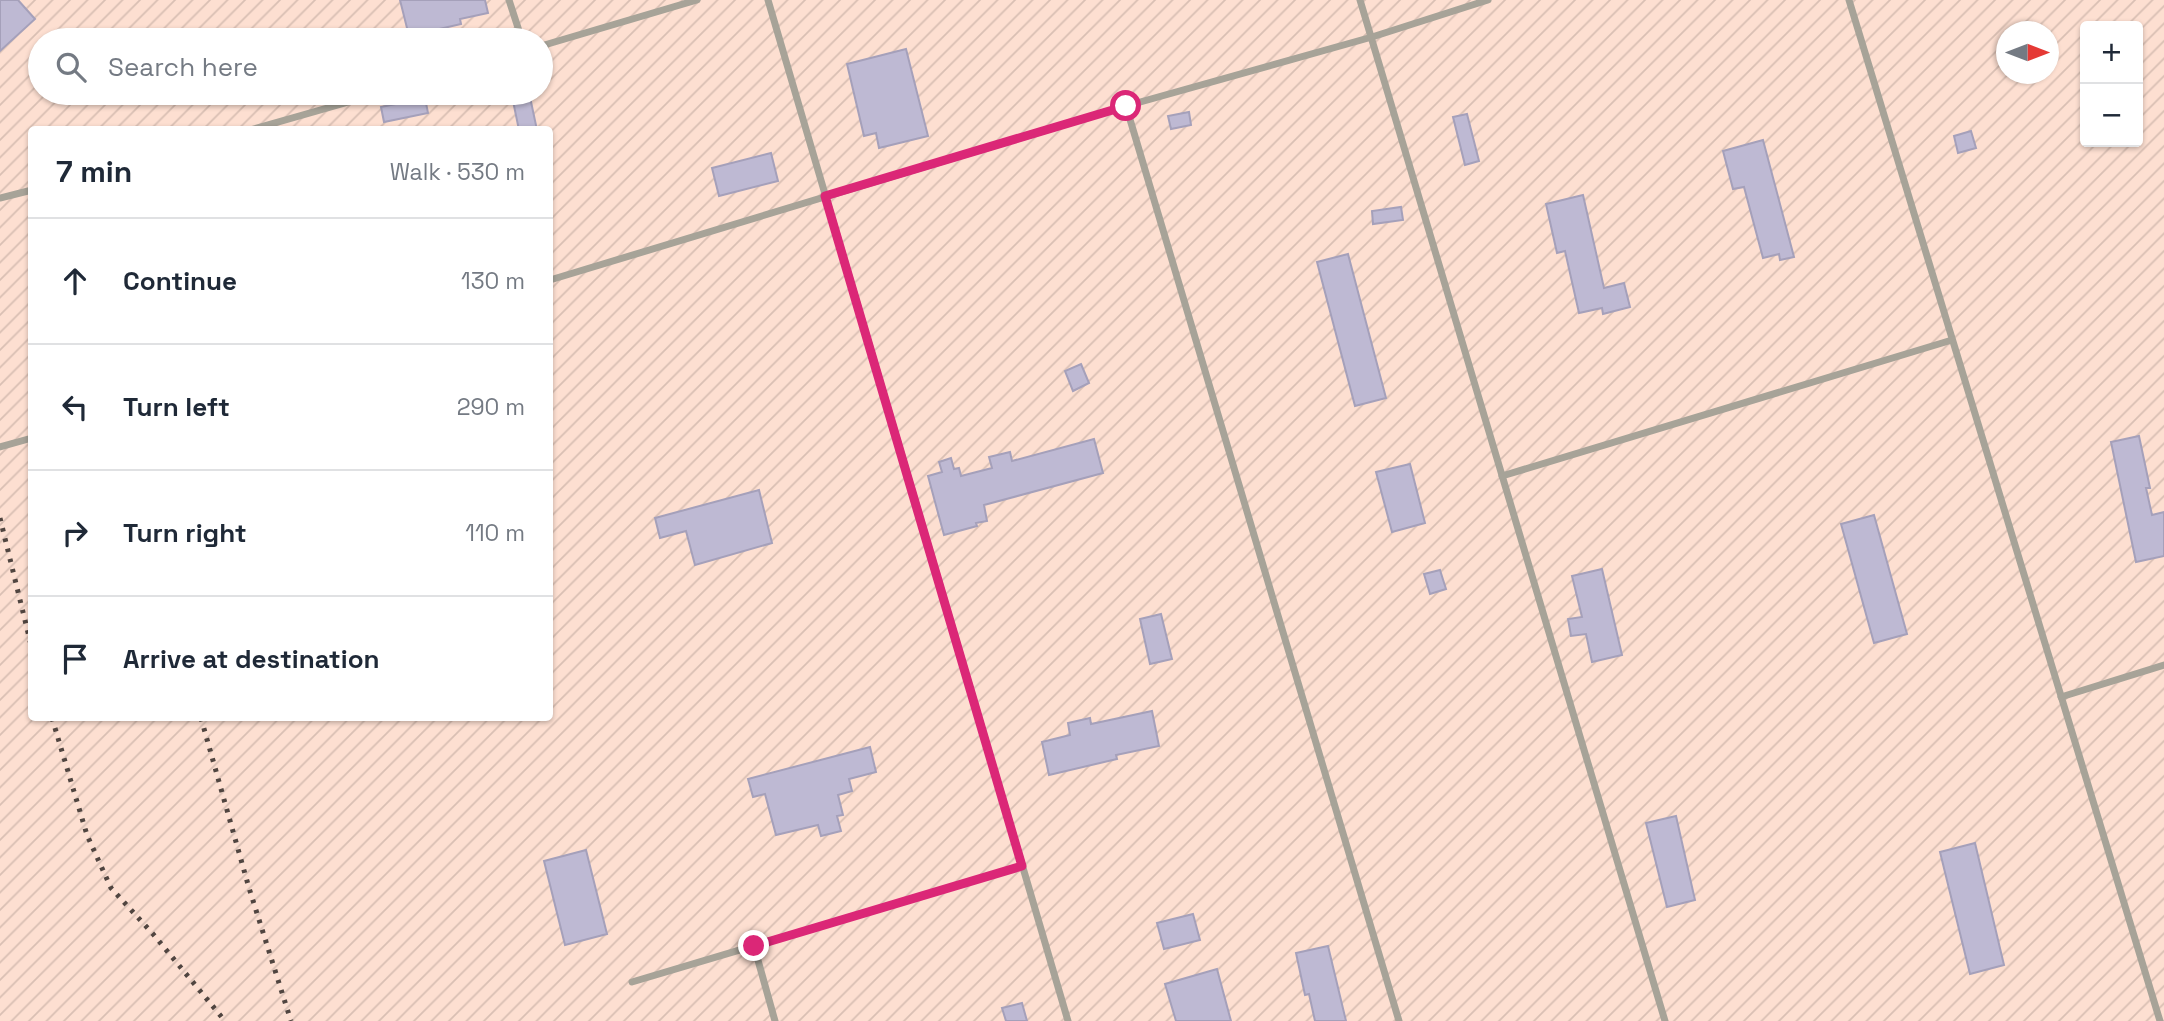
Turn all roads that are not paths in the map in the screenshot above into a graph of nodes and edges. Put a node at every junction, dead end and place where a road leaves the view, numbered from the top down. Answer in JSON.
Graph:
{"nodes":[{"id":1,"x":509,"y":0,"type":"edge"},
{"id":2,"x":697,"y":0,"type":"edge"},
{"id":3,"x":768,"y":0,"type":"edge"},
{"id":4,"x":1360,"y":0,"type":"edge"},
{"id":5,"x":1488,"y":0,"type":"edge"},
{"id":6,"x":1849,"y":0,"type":"edge"},
{"id":7,"x":518,"y":28,"type":"edge"},
{"id":8,"x":1372,"y":37,"type":"junction"},
{"id":9,"x":553,"y":42,"type":"edge"},
{"id":10,"x":338,"y":105,"type":"edge"},
{"id":11,"x":1126,"y":106,"type":"junction"},
{"id":12,"x":264,"y":126,"type":"edge"},
{"id":13,"x":28,"y":191,"type":"edge"},
{"id":14,"x":825,"y":196,"type":"junction"},
{"id":15,"x":0,"y":198,"type":"edge"},
{"id":16,"x":553,"y":279,"type":"edge"},
{"id":17,"x":1952,"y":340,"type":"junction"},
{"id":18,"x":28,"y":439,"type":"edge"},
{"id":19,"x":0,"y":447,"type":"edge"},
{"id":20,"x":1502,"y":476,"type":"junction"},
{"id":21,"x":2164,"y":665,"type":"edge"},
{"id":22,"x":2061,"y":697,"type":"junction"},
{"id":23,"x":1022,"y":866,"type":"junction"},
{"id":24,"x":754,"y":946,"type":"junction"},
{"id":25,"x":632,"y":982,"type":"dead end"},
{"id":26,"x":775,"y":1021,"type":"edge"},
{"id":27,"x":1068,"y":1021,"type":"edge"},
{"id":28,"x":1399,"y":1021,"type":"edge"},
{"id":29,"x":1665,"y":1021,"type":"edge"},
{"id":30,"x":2160,"y":1021,"type":"edge"}],
"edges":[{"from":1,"to":7,"type":"lane"},
{"from":2,"to":9,"type":"lane"},
{"from":3,"to":14,"type":"lane"},
{"from":4,"to":8,"type":"lane"},
{"from":5,"to":8,"type":"lane"},
{"from":6,"to":17,"type":"lane"},
{"from":8,"to":11,"type":"lane"},
{"from":8,"to":20,"type":"lane"},
{"from":10,"to":12,"type":"lane"},
{"from":11,"to":14,"type":"lane"},
{"from":11,"to":28,"type":"lane"},
{"from":13,"to":15,"type":"lane"},
{"from":14,"to":16,"type":"lane"},
{"from":14,"to":23,"type":"lane"},
{"from":17,"to":20,"type":"lane"},
{"from":17,"to":22,"type":"lane"},
{"from":18,"to":19,"type":"lane"},
{"from":20,"to":29,"type":"lane"},
{"from":21,"to":22,"type":"lane"},
{"from":22,"to":30,"type":"lane"},
{"from":23,"to":24,"type":"lane"},
{"from":23,"to":27,"type":"lane"},
{"from":24,"to":25,"type":"lane"},
{"from":24,"to":26,"type":"lane"}]}
